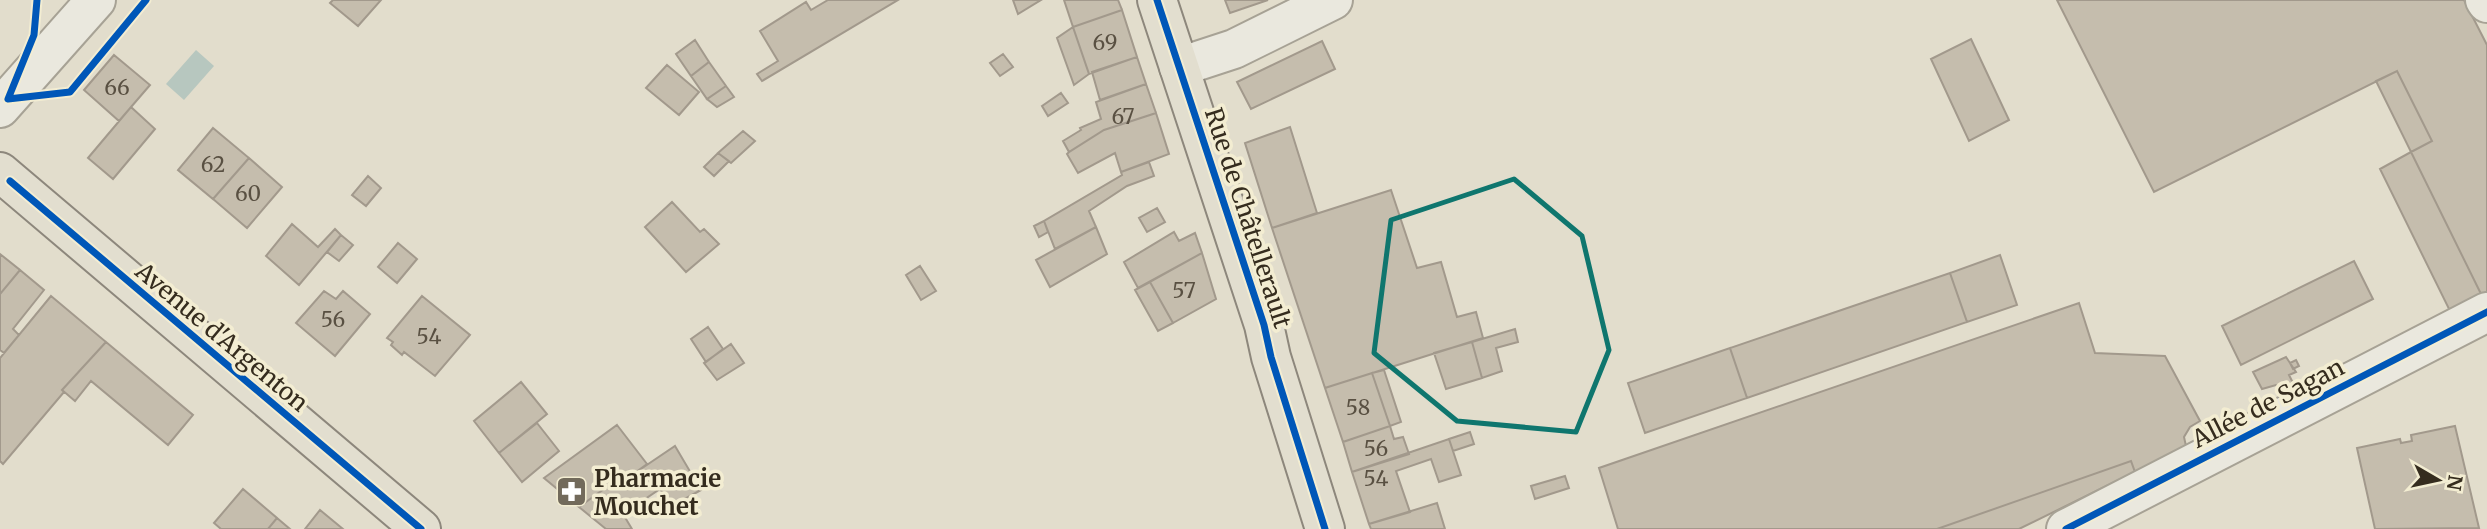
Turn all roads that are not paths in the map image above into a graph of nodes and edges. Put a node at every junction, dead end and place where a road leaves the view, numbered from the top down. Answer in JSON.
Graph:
{"nodes":[{"id":1,"x":96,"y":0,"type":"edge"},
{"id":2,"x":1157,"y":0,"type":"edge"},
{"id":3,"x":1333,"y":0,"type":"edge"},
{"id":4,"x":1179,"y":67,"type":"junction"},
{"id":5,"x":0,"y":108,"type":"edge"},
{"id":6,"x":0,"y":172,"type":"edge"},
{"id":7,"x":2487,"y":312,"type":"edge"},
{"id":8,"x":2080,"y":526,"type":"edge"},
{"id":9,"x":421,"y":529,"type":"edge"},
{"id":10,"x":1325,"y":529,"type":"edge"}],
"edges":[{"from":1,"to":5,"type":"street"},
{"from":2,"to":4,"type":"main road","name":"Rue de Châtellerault"},
{"from":3,"to":4,"type":"street"},
{"from":4,"to":10,"type":"main road","name":"Rue de Châtellerault"},
{"from":6,"to":9,"type":"main road","name":"Avenue d'Argenton"},
{"from":7,"to":8,"type":"street","name":"Allée de Sagan"}]}
